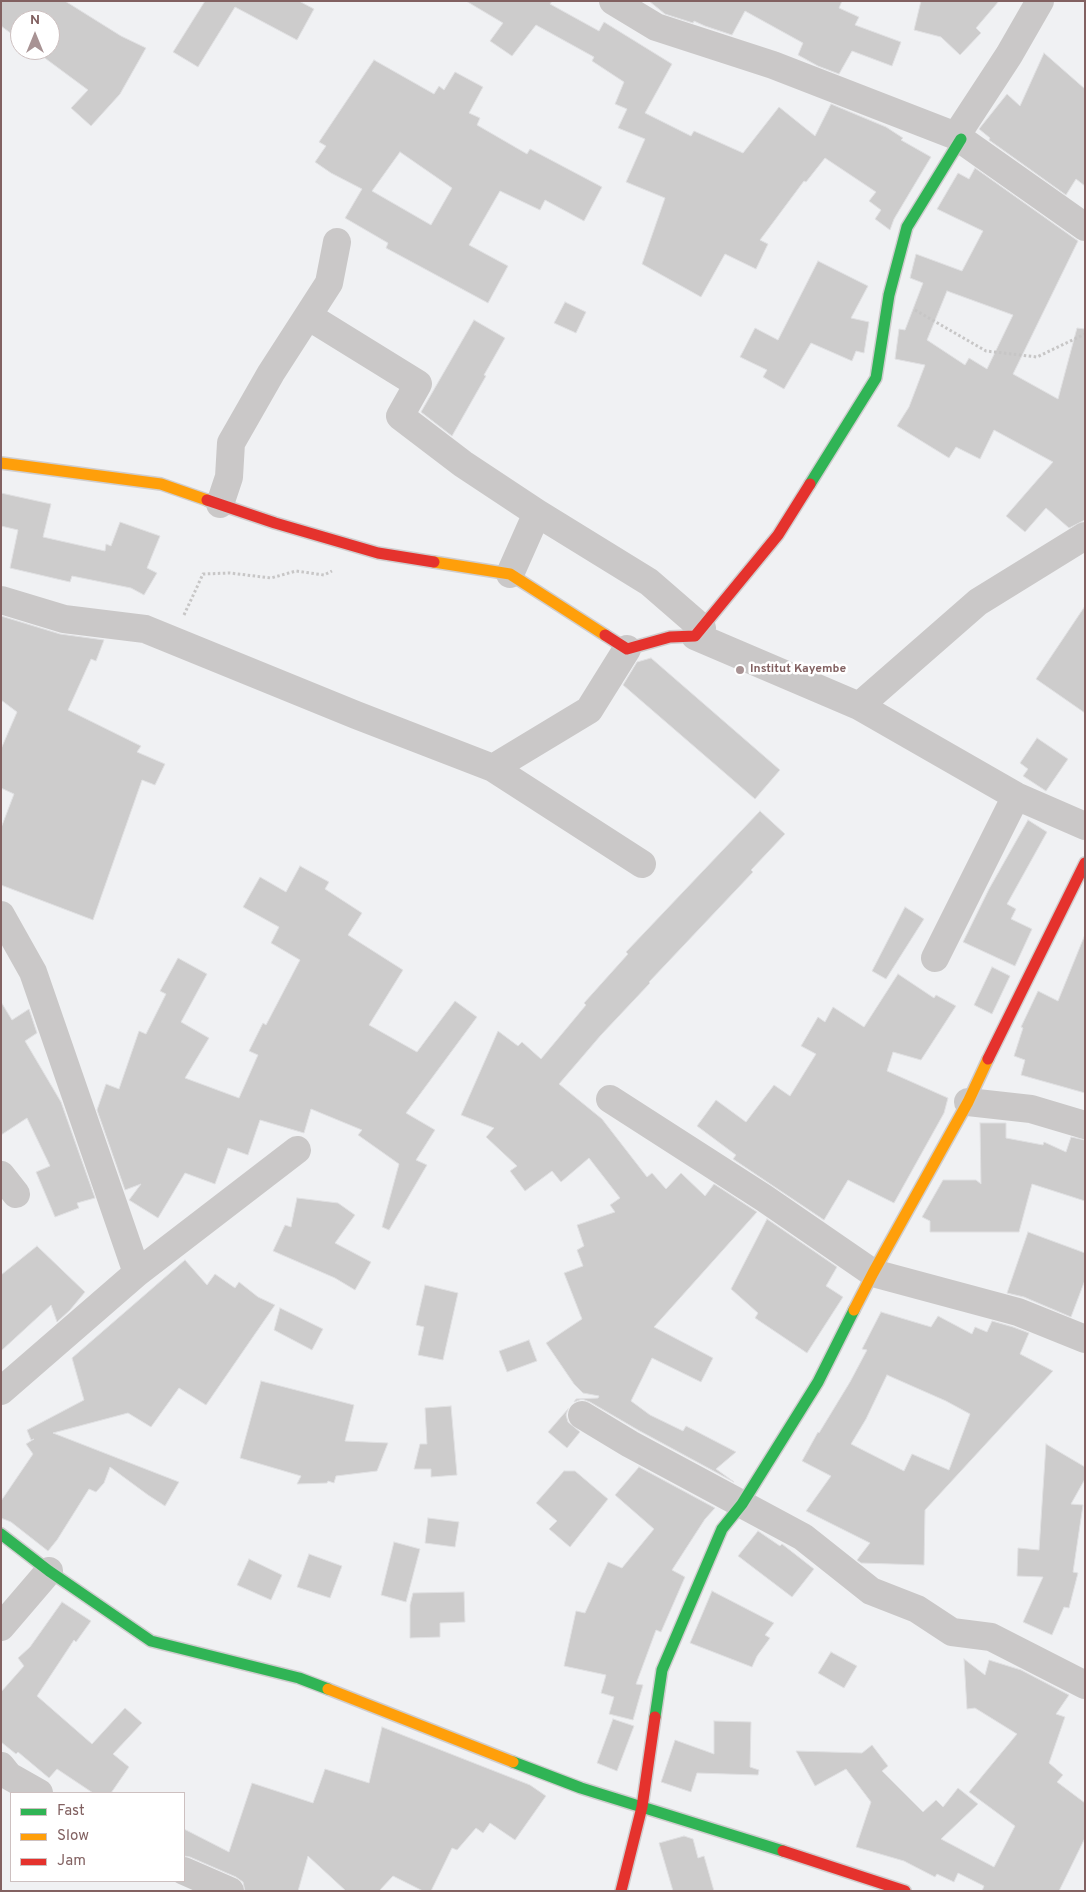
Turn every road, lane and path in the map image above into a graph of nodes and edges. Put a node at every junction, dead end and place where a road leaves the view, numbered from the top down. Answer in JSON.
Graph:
{"nodes":[{"id":1,"x":613,"y":1,"type":"edge"},
{"id":2,"x":1040,"y":1,"type":"edge"},
{"id":3,"x":958,"y":137,"type":"junction"},
{"id":4,"x":1085,"y":227,"type":"edge"},
{"id":5,"x":338,"y":242,"type":"dead end"},
{"id":6,"x":889,"y":295,"type":"junction"},
{"id":7,"x":308,"y":316,"type":"junction"},
{"id":8,"x":1085,"y":334,"type":"edge"},
{"id":9,"x":1,"y":463,"type":"edge"},
{"id":10,"x":220,"y":504,"type":"junction"},
{"id":11,"x":537,"y":513,"type":"junction"},
{"id":12,"x":1085,"y":536,"type":"edge"},
{"id":13,"x":336,"y":569,"type":"dead end"},
{"id":14,"x":510,"y":574,"type":"junction"},
{"id":15,"x":1,"y":600,"type":"edge"},
{"id":16,"x":699,"y":632,"type":"junction"},
{"id":17,"x":173,"y":640,"type":"junction"},
{"id":18,"x":627,"y":649,"type":"junction"},
{"id":19,"x":859,"y":706,"type":"junction"},
{"id":20,"x":492,"y":768,"type":"junction"},
{"id":21,"x":1016,"y":796,"type":"junction"},
{"id":22,"x":1085,"y":826,"type":"edge"},
{"id":23,"x":1085,"y":863,"type":"edge"},
{"id":24,"x":642,"y":864,"type":"dead end"},
{"id":25,"x":5,"y":931,"type":"edge"},
{"id":26,"x":935,"y":958,"type":"dead end"},
{"id":27,"x":610,"y":1099,"type":"dead end"},
{"id":28,"x":968,"y":1102,"type":"junction"},
{"id":29,"x":1085,"y":1125,"type":"edge"},
{"id":30,"x":297,"y":1150,"type":"dead end"},
{"id":31,"x":137,"y":1273,"type":"junction"},
{"id":32,"x":874,"y":1273,"type":"junction"},
{"id":33,"x":1085,"y":1339,"type":"edge"},
{"id":34,"x":1,"y":1391,"type":"edge"},
{"id":35,"x":582,"y":1415,"type":"dead end"},
{"id":36,"x":742,"y":1504,"type":"junction"},
{"id":37,"x":1,"y":1534,"type":"edge"},
{"id":38,"x":49,"y":1571,"type":"junction"},
{"id":39,"x":1,"y":1627,"type":"edge"},
{"id":40,"x":1085,"y":1685,"type":"edge"},
{"id":41,"x":1,"y":1766,"type":"edge"},
{"id":42,"x":37,"y":1792,"type":"edge"},
{"id":43,"x":642,"y":1807,"type":"junction"},
{"id":44,"x":185,"y":1871,"type":"edge"},
{"id":45,"x":230,"y":1891,"type":"edge"},
{"id":46,"x":621,"y":1891,"type":"edge"},
{"id":47,"x":905,"y":1891,"type":"edge"}],
"edges":[{"from":1,"to":3,"type":"street"},
{"from":2,"to":3,"type":"street"},
{"from":3,"to":4,"type":"street"},
{"from":3,"to":6,"type":"street"},
{"from":5,"to":7,"type":"street"},
{"from":6,"to":8,"type":"path"},
{"from":6,"to":16,"type":"street"},
{"from":7,"to":10,"type":"street"},
{"from":7,"to":11,"type":"street"},
{"from":9,"to":10,"type":"street"},
{"from":10,"to":14,"type":"street"},
{"from":11,"to":14,"type":"street"},
{"from":11,"to":16,"type":"street"},
{"from":12,"to":19,"type":"street"},
{"from":13,"to":17,"type":"path"},
{"from":14,"to":18,"type":"street"},
{"from":15,"to":17,"type":"street"},
{"from":16,"to":18,"type":"street"},
{"from":16,"to":19,"type":"street"},
{"from":17,"to":20,"type":"street"},
{"from":18,"to":20,"type":"street"},
{"from":19,"to":21,"type":"street"},
{"from":20,"to":24,"type":"street"},
{"from":21,"to":22,"type":"street"},
{"from":21,"to":26,"type":"street"},
{"from":23,"to":28,"type":"street"},
{"from":25,"to":31,"type":"street"},
{"from":27,"to":32,"type":"street"},
{"from":28,"to":29,"type":"street"},
{"from":28,"to":32,"type":"street"},
{"from":30,"to":31,"type":"street"},
{"from":31,"to":34,"type":"street"},
{"from":32,"to":33,"type":"street"},
{"from":32,"to":36,"type":"street"},
{"from":35,"to":36,"type":"street"},
{"from":36,"to":40,"type":"street"},
{"from":36,"to":43,"type":"street"},
{"from":37,"to":38,"type":"street"},
{"from":38,"to":39,"type":"street"},
{"from":38,"to":43,"type":"street"},
{"from":41,"to":42,"type":"street"},
{"from":43,"to":46,"type":"street"},
{"from":43,"to":47,"type":"street"},
{"from":44,"to":45,"type":"street"}]}
